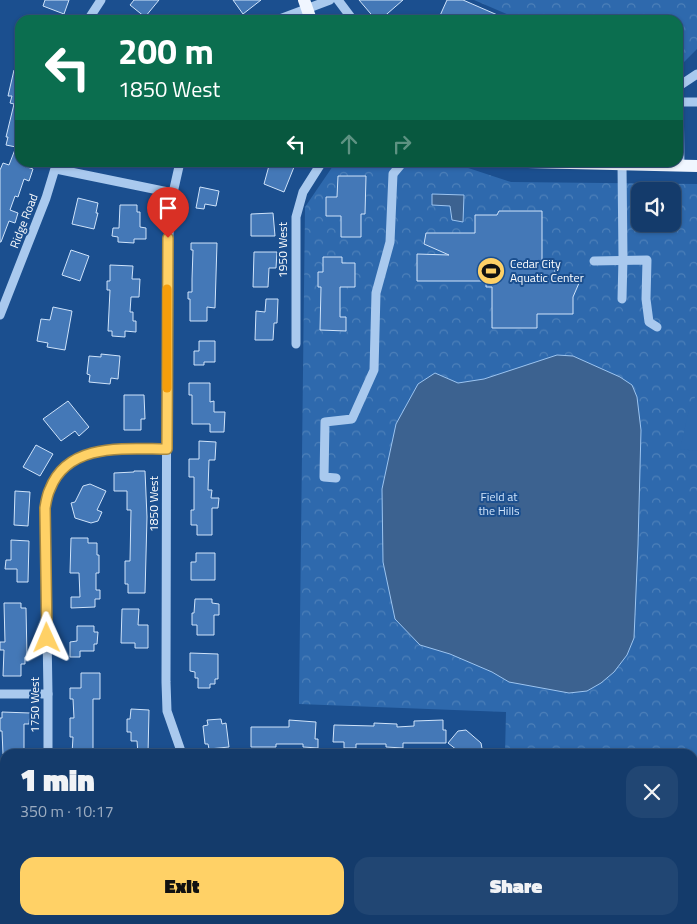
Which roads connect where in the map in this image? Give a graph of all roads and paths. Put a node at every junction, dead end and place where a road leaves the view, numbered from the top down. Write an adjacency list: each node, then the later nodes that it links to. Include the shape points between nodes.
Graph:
1 (101, 0): 5 (street)
2 (330, 0): 4 (street)
3 (338, 0): 7 (street)
4 (307, 9): 6 (street)
5 (91, 15)
6 (291, 15)
7 (349, 15)
8 (697, 74): 9 (street)
9 (683, 83)
10 (683, 102): 11 (street)
11 (697, 102)
12 (683, 166): 13 (main road)
13 (697, 166)
14 (56, 167): 24 (street, Ridge Road)
15 (60, 167): 20 (street)
16 (179, 167): 20 (street, 1850 West)
17 (319, 167): 26 (street, 1950 West, via 304,192 296,217)
18 (399, 167): 28 (street, via 393,174 390,242 376,293 374,370 352,419 325,422 324,477)
19 (622, 167): 21 (street)
20 (173, 193): 27 (street, 1850 West, via 167,254)
21 (623, 260): 22 (street); 23 (street); 25 (street, via 646,260 649,322)
22 (594, 261)
23 (622, 299)
24 (0, 315)
25 (657, 328)
26 (296, 344)
27 (167, 449): 30 (street, 1750 West, via 91,452 60,472 50,489 45,508); 32 (street, 1850 West, via 167,711)
28 (336, 478)
29 (0, 694): 30 (street)
30 (48, 694): 31 (street, 1750 West)
31 (48, 749)
32 (180, 749)

